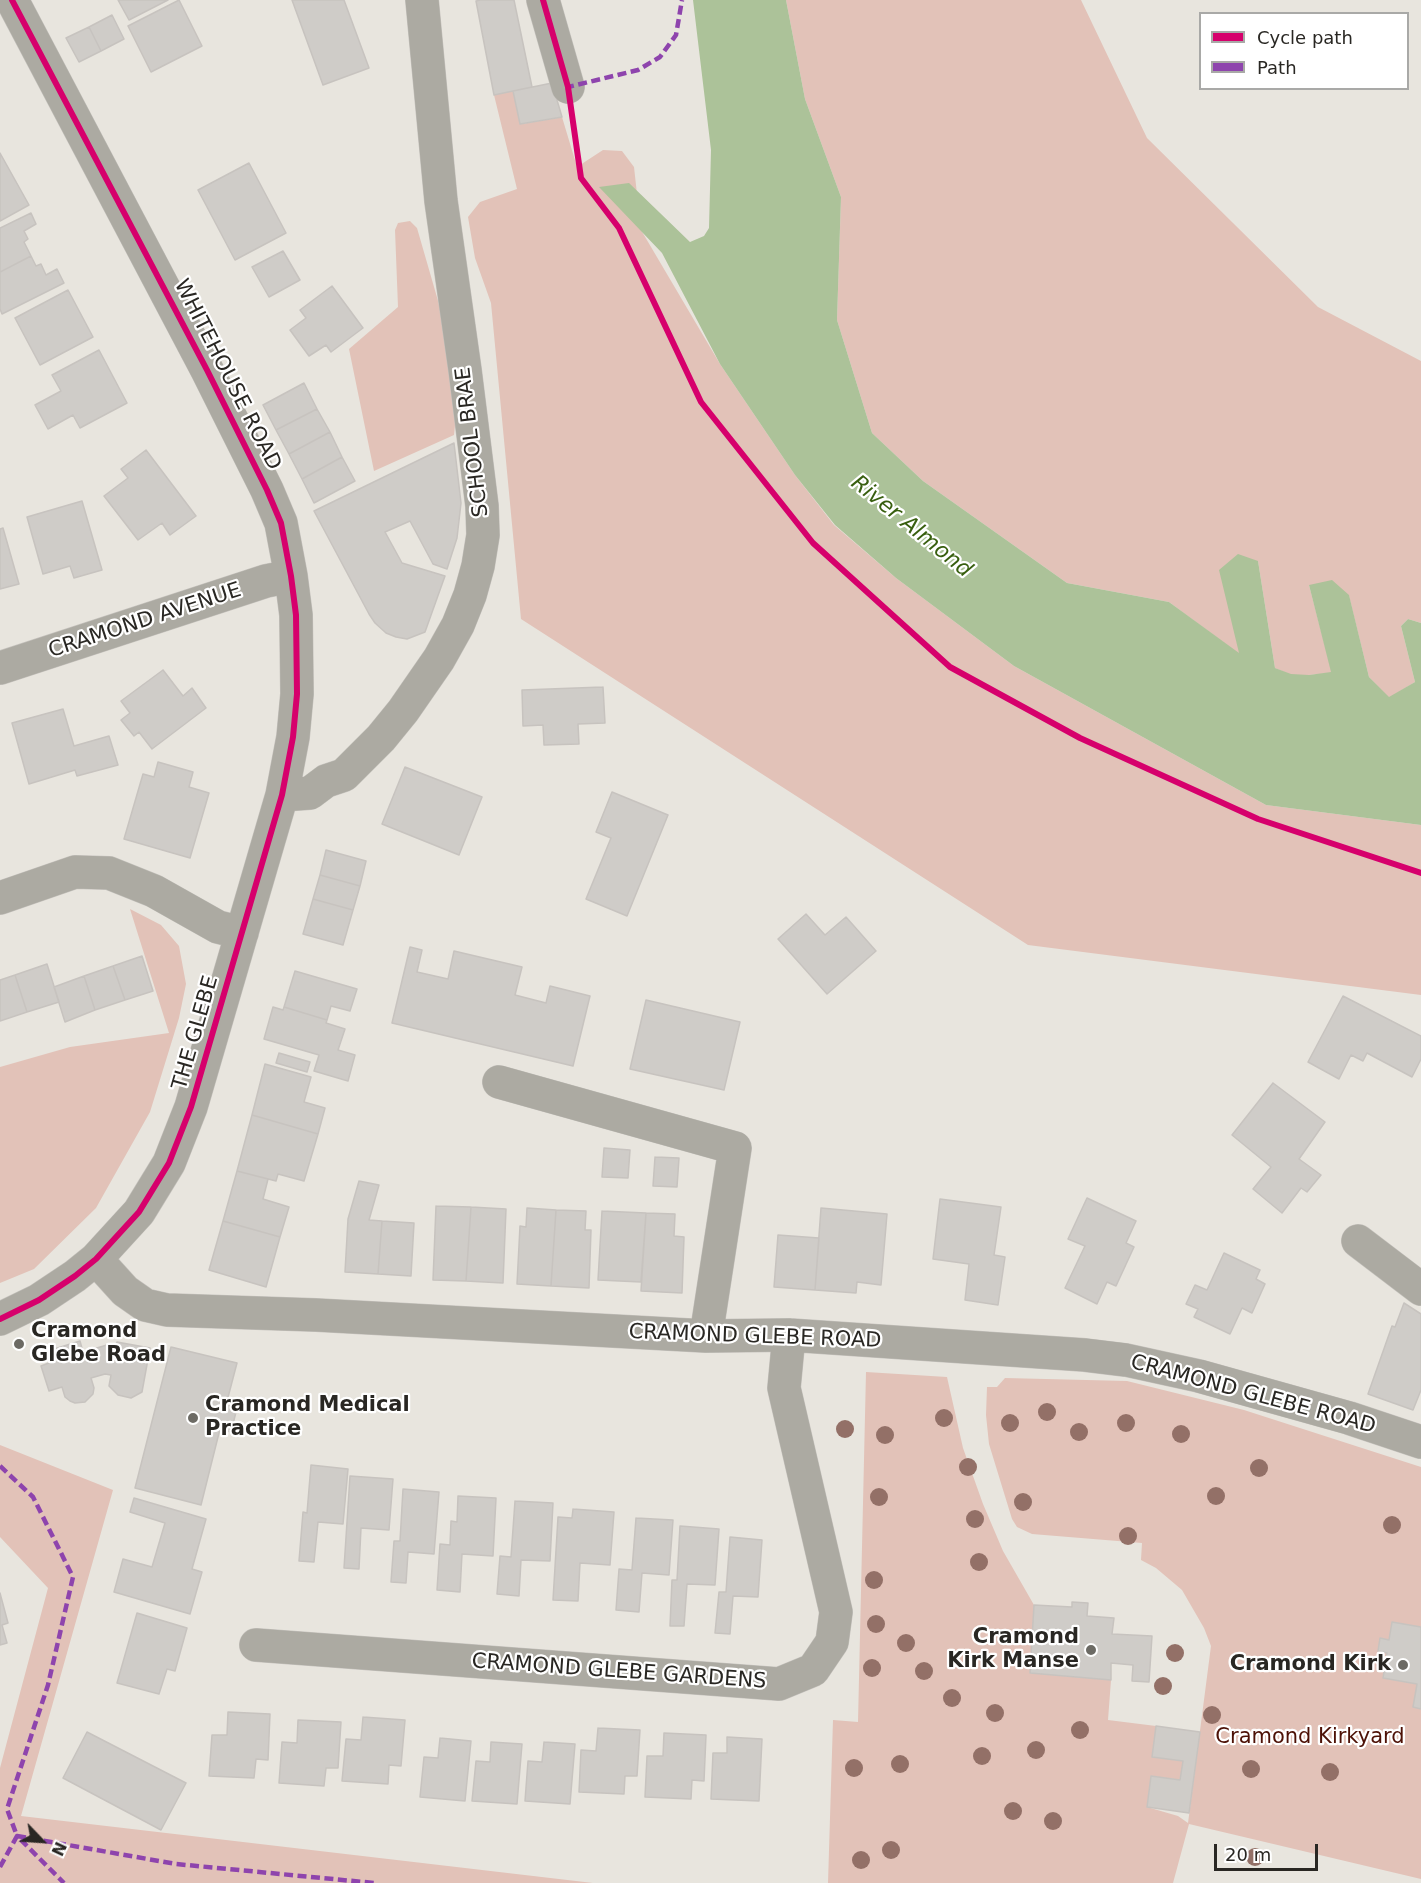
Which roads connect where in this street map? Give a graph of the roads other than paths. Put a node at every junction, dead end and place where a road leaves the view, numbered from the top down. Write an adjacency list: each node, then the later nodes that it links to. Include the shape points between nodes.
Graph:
1 (12, 0): 5 (street, WHITEHOUSE ROAD, via 267,490 281,523)
2 (422, 0): 7 (street, SCHOOL BRAE, via 441,201 483,506 478,566 458,625 439,659 381,738 344,775 326,781 309,794)
3 (543, 0): 4 (street)
4 (568, 87)
5 (291, 576): 6 (street, CRAMOND AVENUE); 7 (street, WHITEHOUSE ROAD, via 296,615 297,694)
6 (0, 668)
7 (282, 795): 9 (street, THE GLEBE)
8 (0, 898): 9 (street, via 75,872 109,873 154,891 218,927)
9 (242, 933): 12 (street, THE GLEBE, via 191,1107 169,1163 139,1212)
10 (499, 1082): 16 (street, via 735,1148)
11 (1358, 1241): 13 (street)
12 (96, 1258): 14 (street, THE GLEBE, via 39,1300); 16 (street, CRAMOND GLEBE ROAD, via 125,1291 145,1305 167,1310)
13 (1421, 1289)
14 (0, 1318)
15 (789, 1335): 16 (street, CRAMOND GLEBE ROAD); 17 (street, CRAMOND GLEBE ROAD, via 1126,1360 1199,1376); 18 (street, CRAMOND GLEBE GARDENS, via 784,1388 836,1612 832,1642 813,1670 779,1684)
16 (706, 1336)
17 (1421, 1442)
18 (256, 1645)

